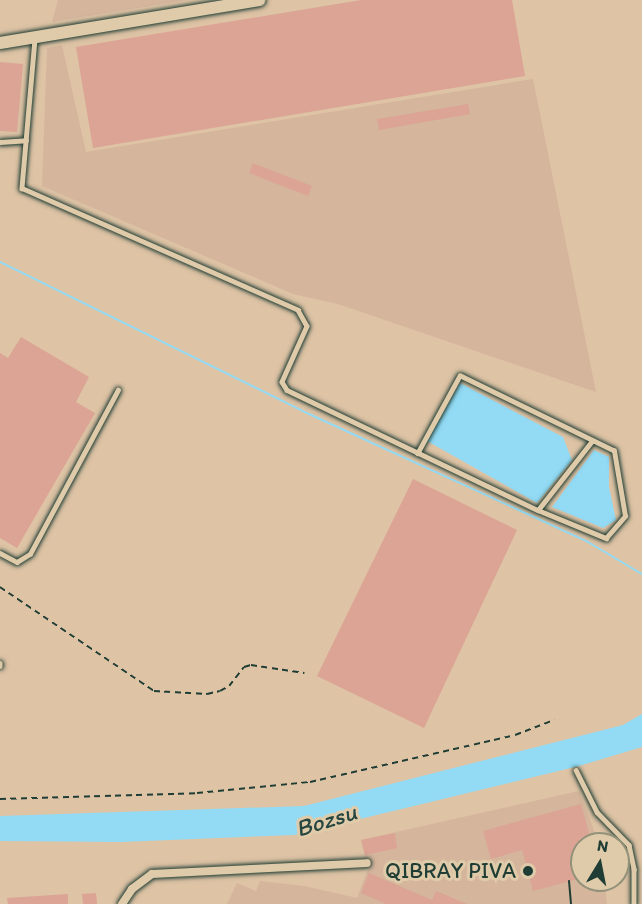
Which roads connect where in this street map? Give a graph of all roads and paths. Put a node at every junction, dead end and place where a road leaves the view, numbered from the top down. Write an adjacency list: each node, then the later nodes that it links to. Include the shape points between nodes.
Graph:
1 (252, 1): 2 (main road)
2 (35, 39): 3 (main road); 4 (lane)
3 (0, 43)
4 (27, 140): 5 (lane); 8 (lane, via 22,188 298,310 307,326 282,382 287,390)
5 (0, 142)
6 (118, 390): 10 (lane, via 30,554 17,562)
7 (592, 441): 8 (lane, via 460,376); 9 (lane); 9 (lane, via 614,452 625,516 606,538)
8 (418, 453): 9 (lane)
9 (538, 510)
10 (0, 553)
11 (0, 587): 12 (path, via 154,691 220,691 251,665)
12 (304, 673)
13 (554, 720): 15 (path, via 515,735 310,782 197,793)
14 (576, 770): 18 (lane, via 597,812 629,845)
15 (0, 799)
16 (367, 863): 17 (street, via 152,874 132,889)
17 (122, 904)
18 (634, 904)

